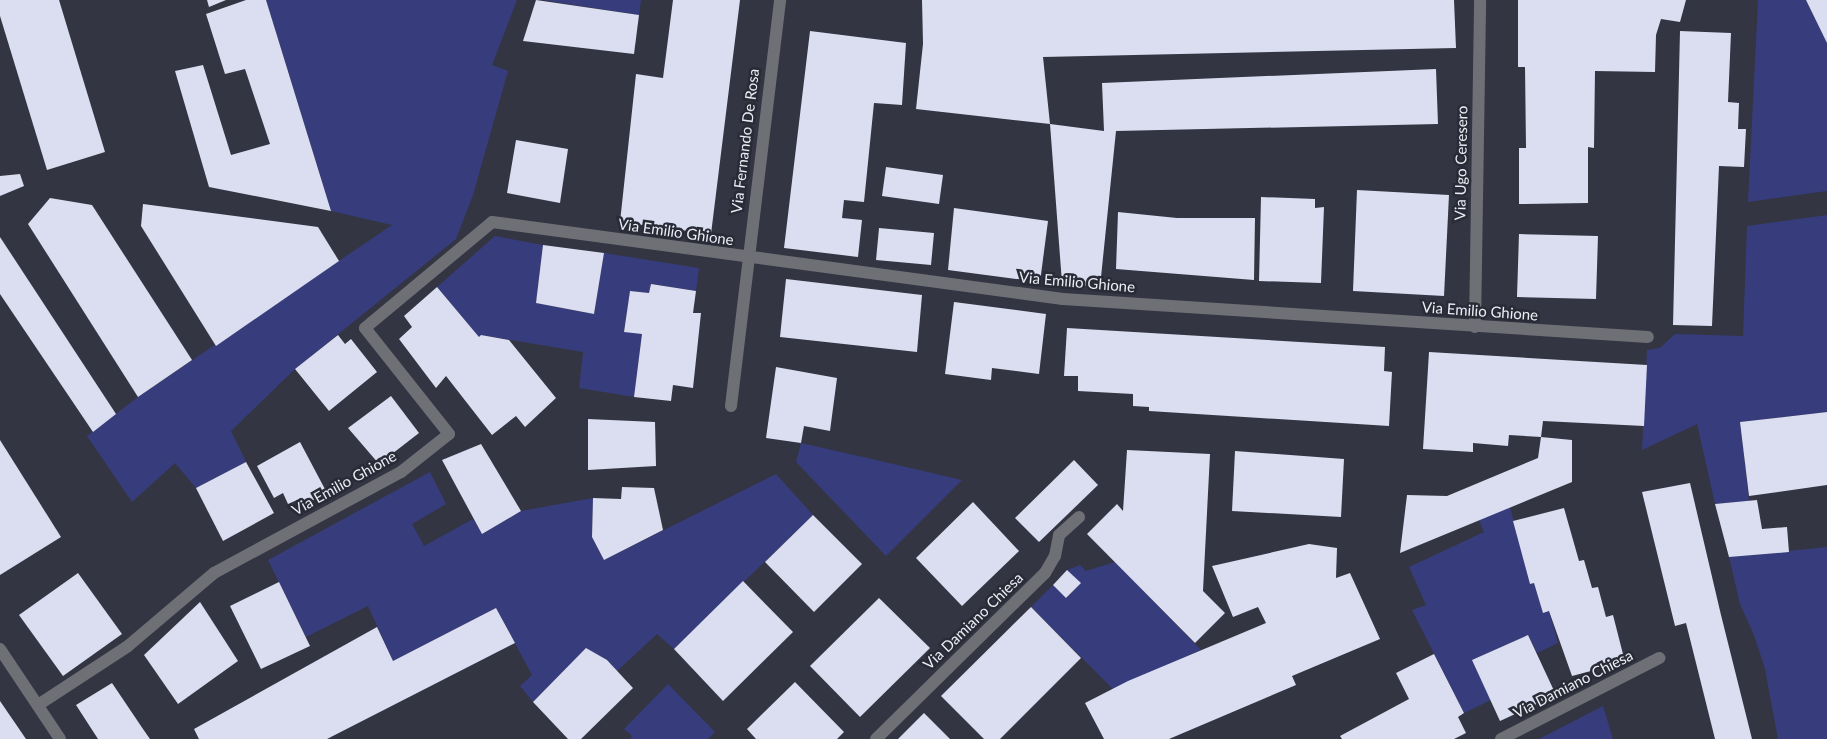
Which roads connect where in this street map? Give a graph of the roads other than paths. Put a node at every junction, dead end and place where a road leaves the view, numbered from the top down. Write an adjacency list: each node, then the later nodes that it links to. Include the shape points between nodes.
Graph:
1 (780, 0): 3 (street, Via Fernando De Rosa)
2 (1480, 0): 4 (street, Via Ugo Ceresero)
3 (746, 258): 4 (street, Via Emilio Ghione, via 1063,299); 6 (street, Via Fernando De Rosa); 10 (street, Via Emilio Ghione, via 492,222 365,328 449,434 401,472 214,573 128,646)
4 (1475, 327): 5 (street, Via Emilio Ghione)
5 (1648, 337)
6 (731, 406)
7 (1079, 517): 12 (street, Via Damiano Chiesa, via 1060,535 1055,556 1045,573)
8 (0, 649): 10 (street)
9 (1659, 658): 13 (street, Via Damiano Chiesa)
10 (38, 705): 11 (street)
11 (60, 739)
12 (876, 739)
13 (1501, 739)

